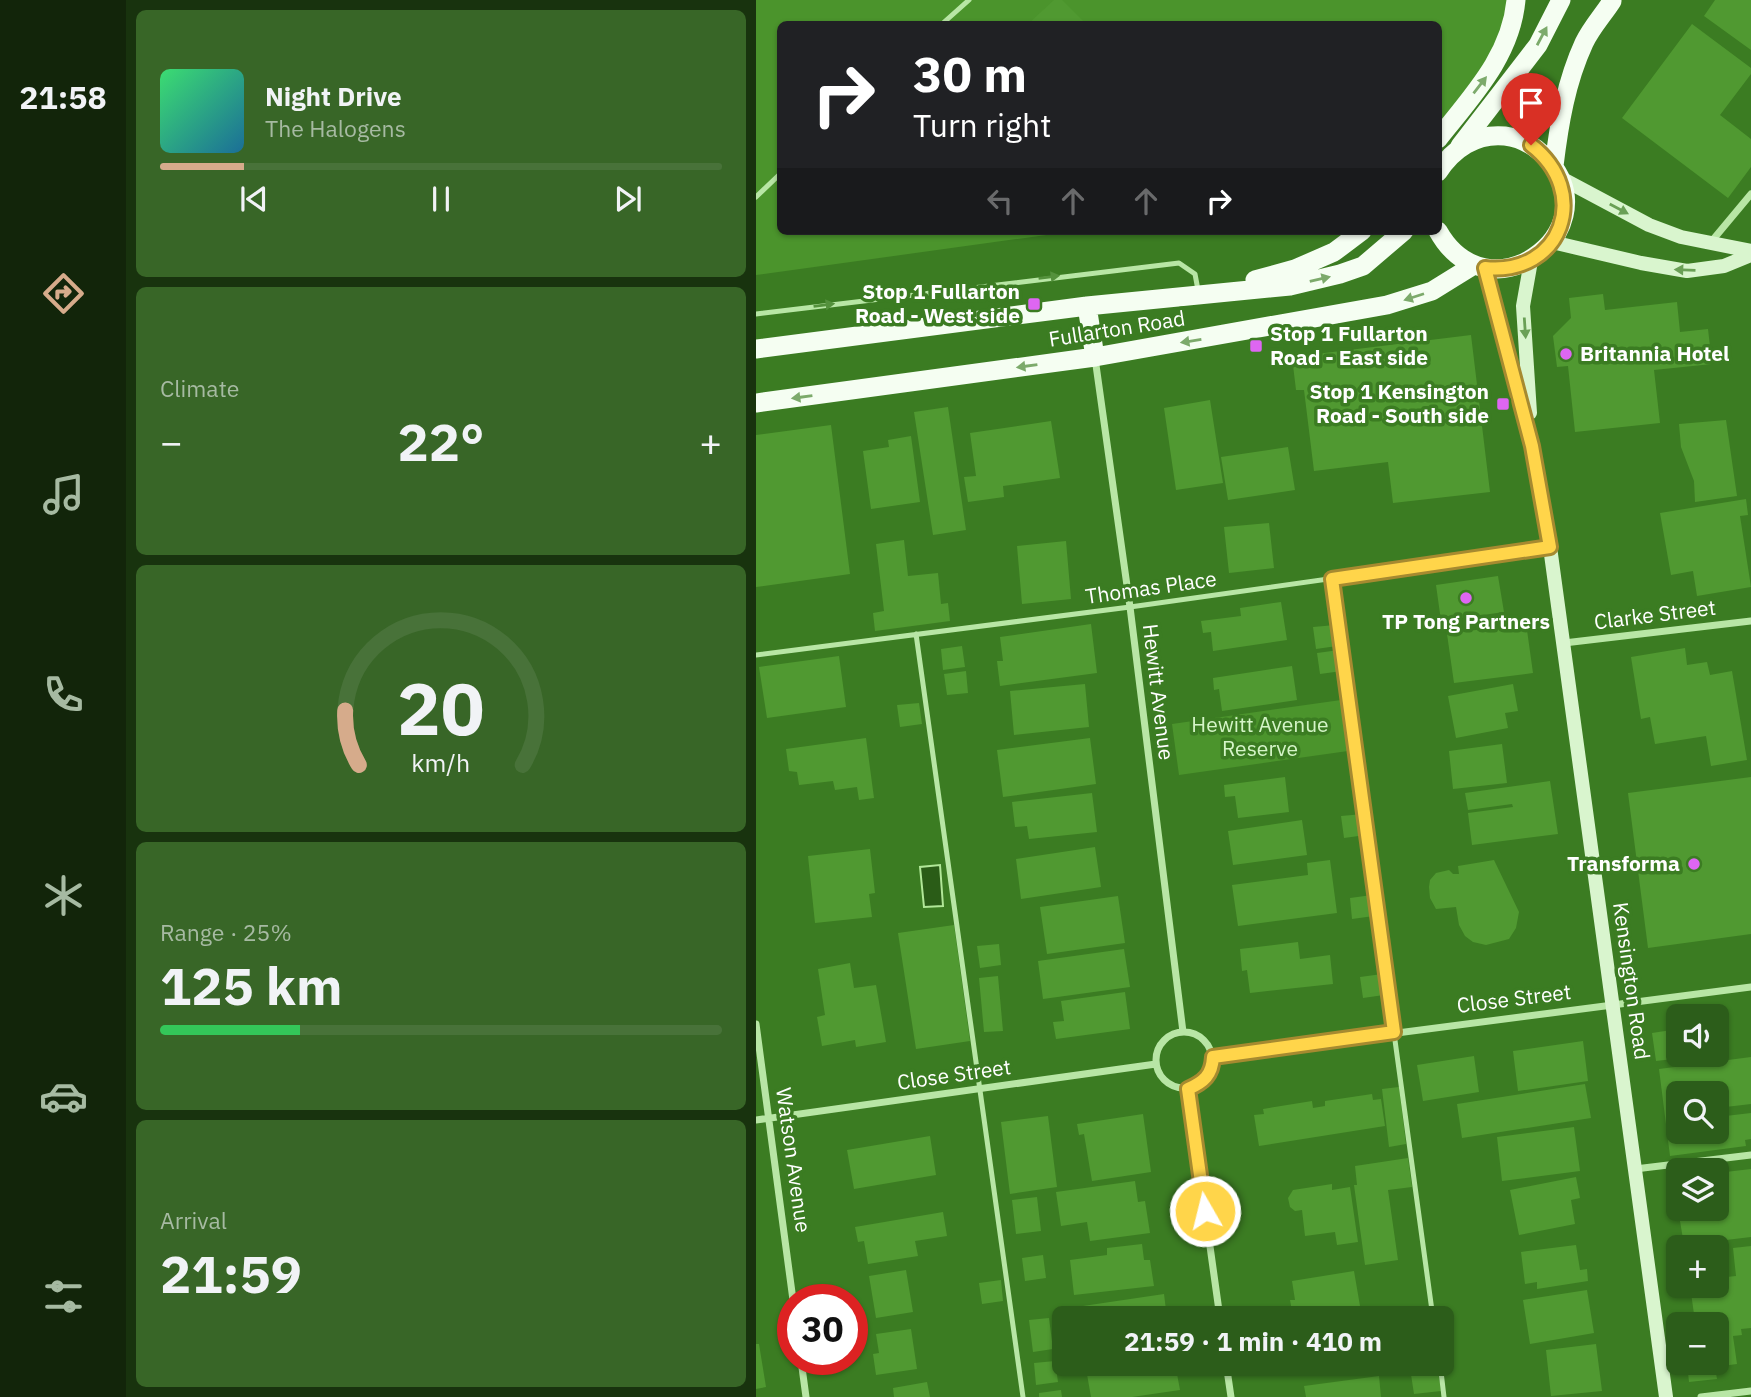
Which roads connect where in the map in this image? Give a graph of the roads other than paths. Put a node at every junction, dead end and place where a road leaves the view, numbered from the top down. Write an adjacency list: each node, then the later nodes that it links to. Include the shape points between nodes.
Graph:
1 (969, 0): 5 (lane)
2 (1516, 0): 6 (highway, one-way to 2, via 1494,67 1509,37)
3 (1561, 0): 7 (highway, one-way to 3, via 1538,45)
4 (1616, 0): 9 (highway, via 1585,41 1571,78 1559,123)
5 (945, 21)
6 (1442, 134)
7 (1457, 149): 8 (highway); 9 (highway, via 1486,137 1517,138 1531,145)
8 (1442, 166)
9 (1556, 172): 16 (highway, via 1563,190 1563,217); 17 (main road, one-way to 17, via 1649,225)
10 (777, 177): 12 (lane)
11 (1751, 194): 17 (street)
12 (756, 197)
13 (1357, 235): 21 (highway, via 1334,252 1295,269)
14 (1399, 235): 21 (highway, Fullarton Road, one-way to 14, via 1290,286 1340,274 1363,266)
15 (1441, 235): 20 (highway, via 1452,251)
16 (1552, 242): 18 (main road, one-way to 16, via 1724,266 1687,271); 19 (highway)
17 (1710, 244): 18 (main road)
18 (1751, 253)
19 (1531, 261): 20 (highway, via 1508,268); 27 (main road, Kensington Road, one-way to 27, via 1523,306)
20 (1480, 267): 25 (highway, Fullarton Road, one-way to 25, via 1407,300); 27 (main road, Kensington Road)
21 (1201, 295): 22 (highway, Fullarton Road); 23 (lane, one-way to 21, via 1179,263 1195,274)
22 (1087, 306): 24 (highway, Fullarton Road); 25 (highway)
23 (756, 314)
24 (756, 349)
25 (1095, 357): 26 (highway, Fullarton Road, one-way to 26); 30 (street, Hewitt Avenue)
26 (756, 403)
27 (1532, 446): 28 (main road, Kensington Road)
28 (1550, 547): 29 (lane, Thomas Place); 33 (main road, Kensington Road)
29 (1332, 579): 30 (lane, Thomas Place); 39 (lane)
30 (1130, 607): 32 (lane, Thomas Place); 38 (street, Hewitt Avenue)
31 (1751, 621): 33 (street, Clarke Street)
32 (916, 634): 34 (lane, Thomas Place); 43 (lane)
33 (1563, 643): 36 (main road, Kensington Road)
34 (756, 655)
35 (1751, 987): 36 (street, Close Street)
36 (1613, 1005): 39 (street, Close Street); 47 (main road, Kensington Road)
37 (756, 1024): 44 (street, Watson Avenue)
38 (1183, 1032): 40 (street, via 1202,1037); 41 (street, via 1161,1045)
39 (1394, 1032): 40 (street, Close Street); 50 (lane)
40 (1213, 1057): 42 (street, via 1208,1076)
41 (1156, 1064): 42 (street, via 1169,1084); 43 (street, Close Street)
42 (1188, 1089): 49 (street)
43 (981, 1090): 44 (street, Close Street); 56 (lane)
44 (770, 1119): 45 (street, Close Street); 48 (street, Watson Avenue)
45 (756, 1120)
46 (1751, 1155): 47 (street)
47 (1635, 1169): 59 (main road, Kensington Road)
48 (791, 1284)
49 (1218, 1306)
50 (1431, 1306)
51 (803, 1375): 55 (street)
52 (1228, 1376): 57 (street)
53 (1442, 1376): 58 (lane)
54 (1751, 1391): 60 (street)
55 (806, 1397)
56 (1023, 1397)
57 (1231, 1397)
58 (1444, 1397)
59 (1667, 1397)
60 (1701, 1397)

